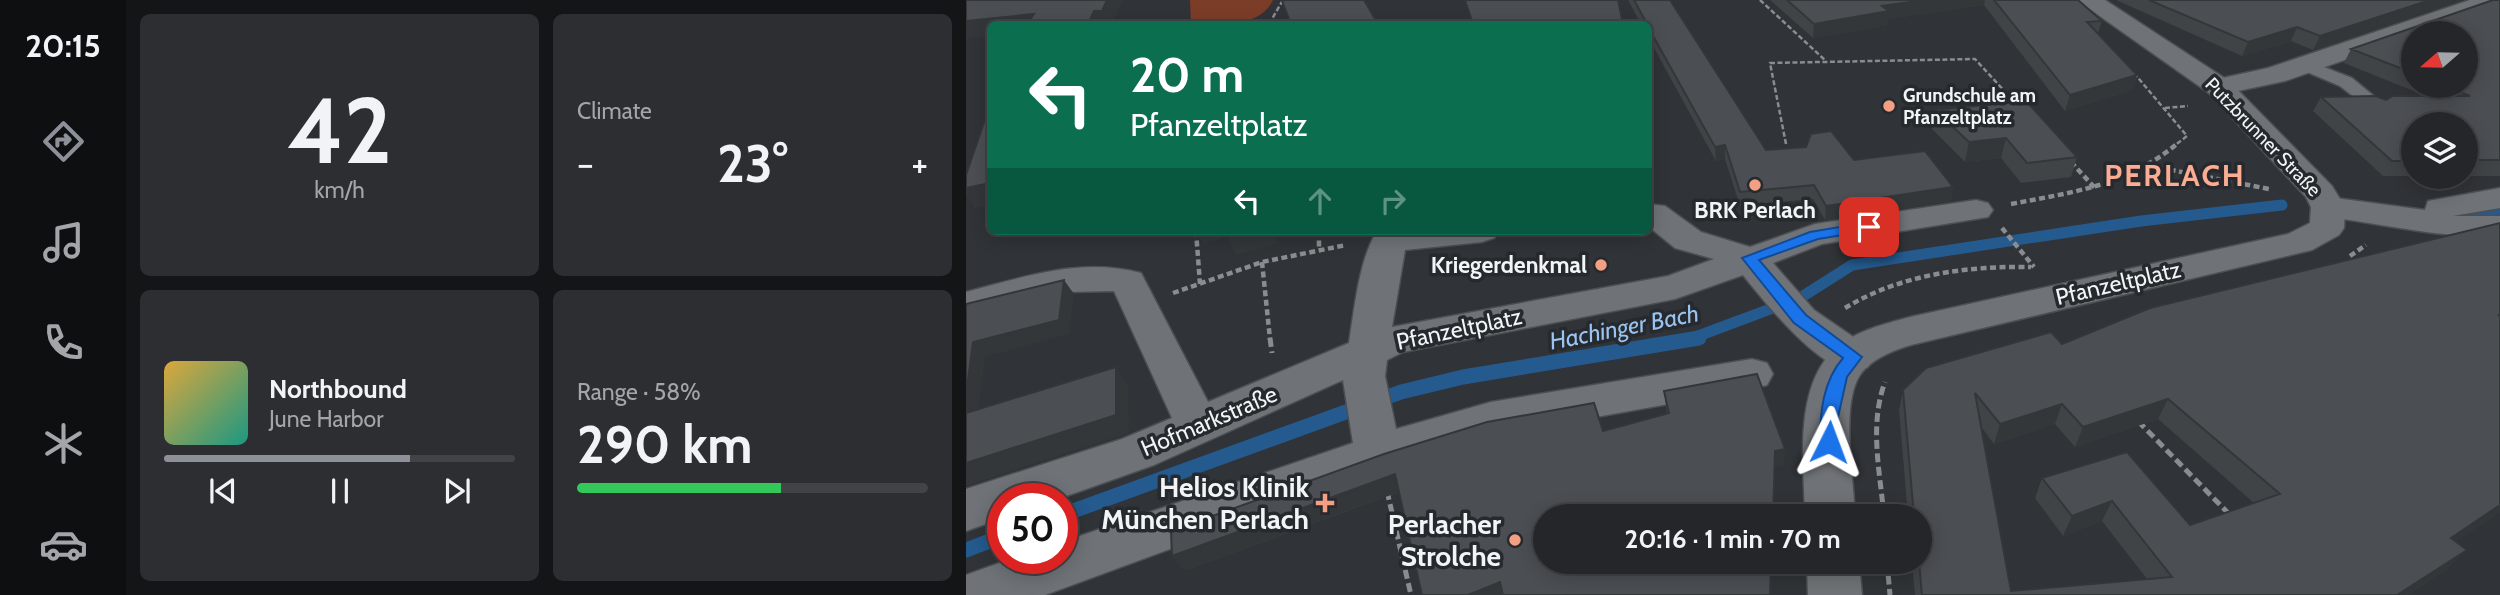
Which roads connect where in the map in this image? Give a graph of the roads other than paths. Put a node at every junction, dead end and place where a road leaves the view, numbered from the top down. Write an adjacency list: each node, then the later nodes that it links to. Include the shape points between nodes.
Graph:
1 (2089, 0): 4 (street, Putzbrunner Straße)
2 (2493, 0): 3 (street)
3 (2306, 65): 4 (street, via 2250,83); 5 (lane, via 2346,82)
4 (2219, 87): 7 (street, Putzbrunner Straße, via 2304,174)
5 (2378, 107)
6 (2500, 198): 9 (street)
7 (2328, 207): 9 (street); 15 (street, Pfanzeltplatz, via 2327,228 2299,242 1910,331 1876,342)
8 (1652, 213): 13 (street, via 1688,240)
9 (2408, 217): 11 (street, via 2461,228)
10 (1989, 219): 13 (street, Pfanzeltplatz, via 1815,235)
11 (2500, 226)
12 (1445, 235): 16 (street, Pfanzeltplatz, via 1389,241)
13 (1758, 271): 15 (street, via 1800,319); 16 (street, Pfanzeltplatz, via 1394,340)
14 (966, 305): 18 (street, via 1095,276 1128,282)
15 (1853, 357): 20 (street, via 1838,375 1829,417)
16 (1367, 364): 18 (street, Hofmarkstraße, via 1276,392); 19 (street)
17 (1752, 374): 19 (street)
18 (1198, 426): 21 (street, Hofmarkstraße, via 1138,453)
19 (1375, 438): 23 (street)
20 (1830, 504)
21 (966, 510)
22 (1834, 574): 24 (street)
23 (978, 595)
24 (1835, 595)

